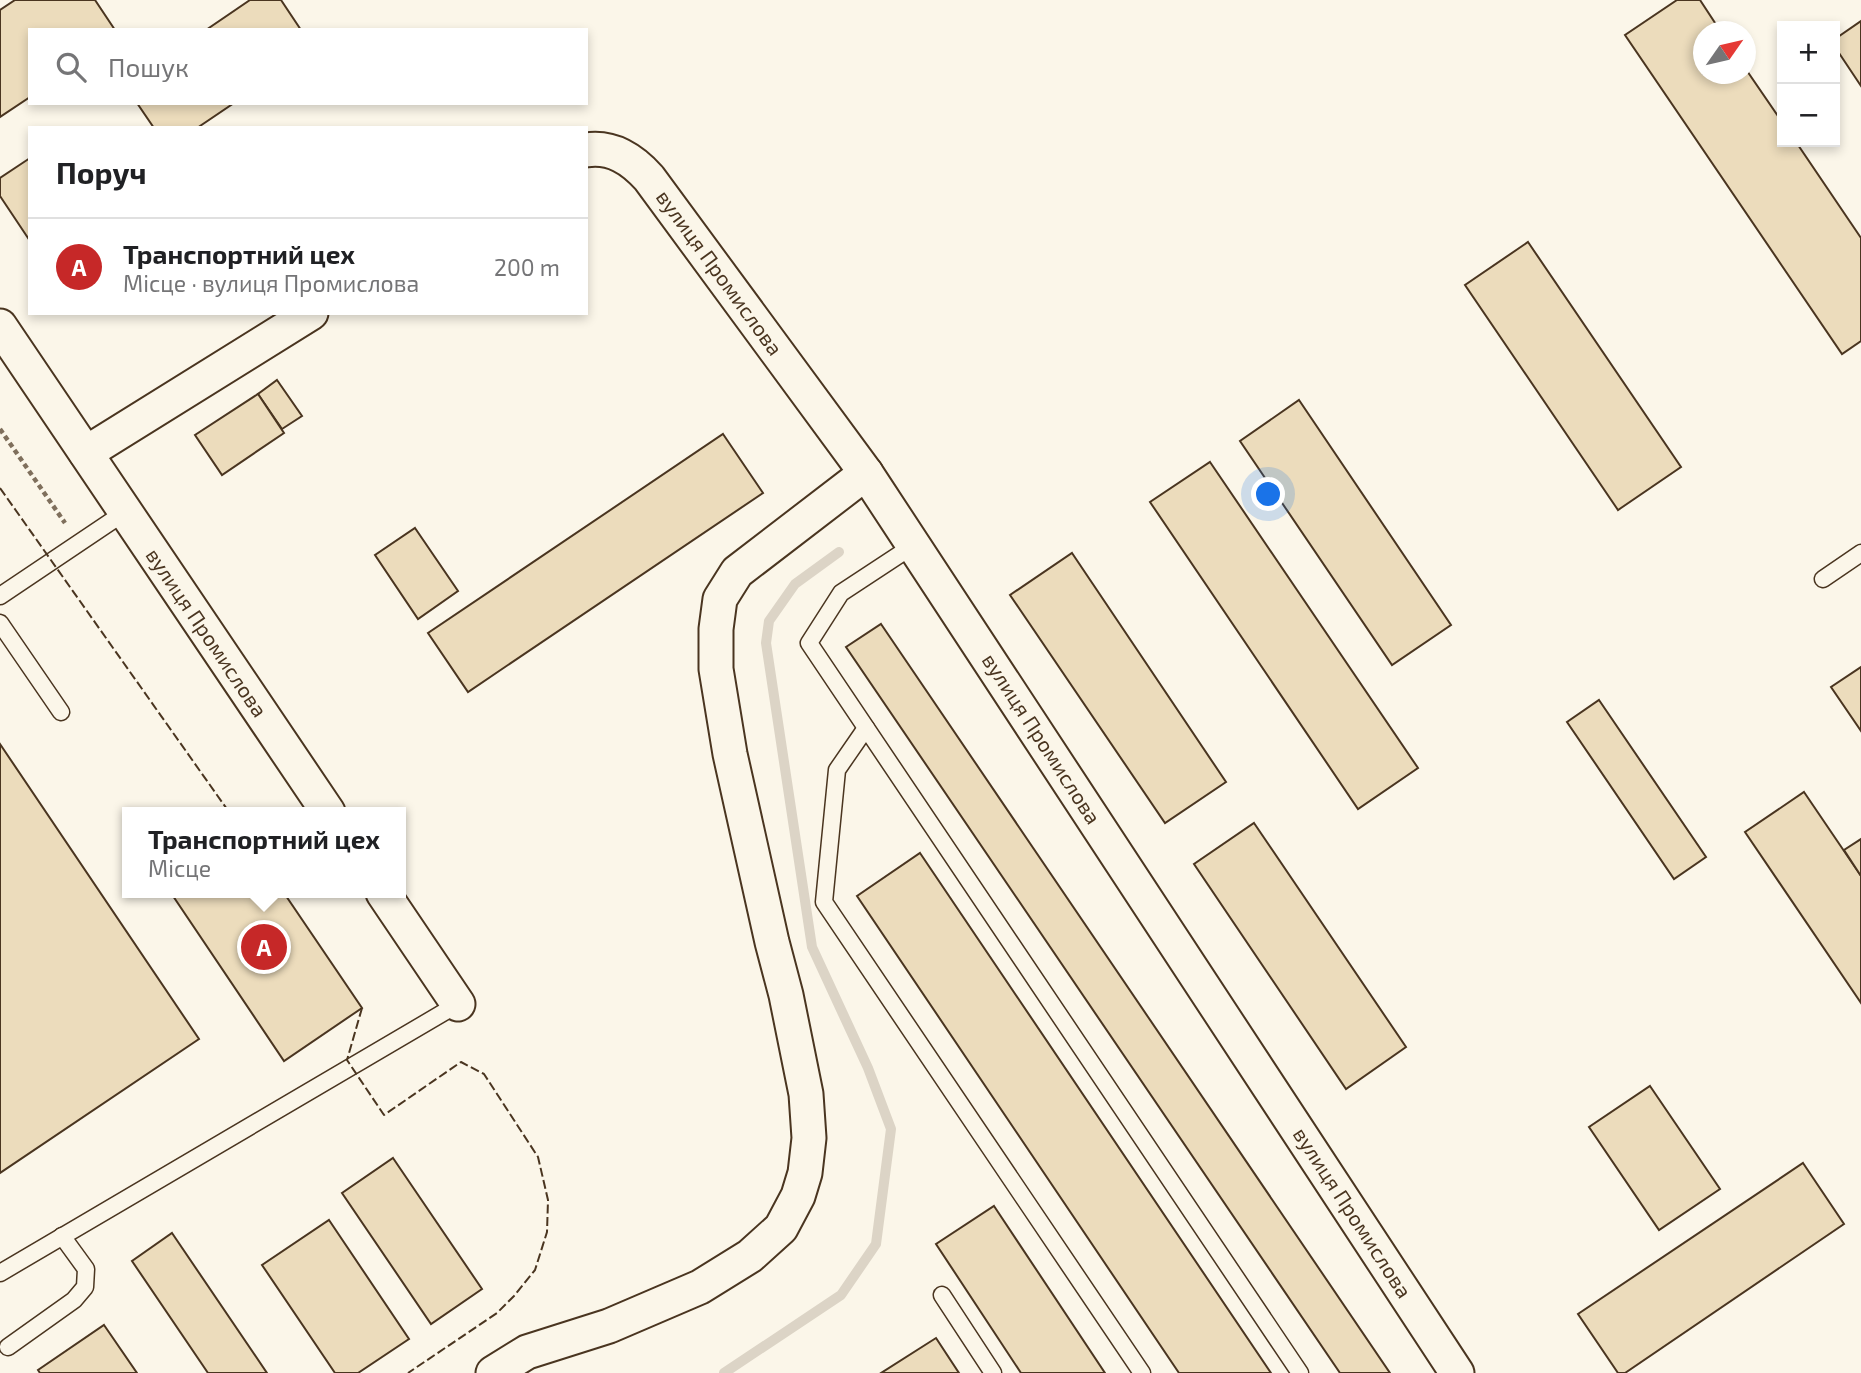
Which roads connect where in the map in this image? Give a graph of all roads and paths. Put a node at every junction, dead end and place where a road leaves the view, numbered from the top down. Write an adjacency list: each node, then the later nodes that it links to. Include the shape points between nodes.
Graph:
1 (588, 150): 6 (street, вулиця Промислова, via 608,150 638,165)
2 (308, 315): 5 (street)
3 (0, 326): 5 (street, вулиця Промислова)
4 (0, 429): 8 (path)
5 (86, 453): 7 (street, вулиця Промислова)
6 (866, 473): 9 (street, вулиця Промислова); 23 (street, via 737,572 720,599 716,629 716,670 730,754 806,1094 809,1138 798,1196 781,1228 750,1256 700,1287 609,1326 527,1352)
7 (125, 512): 8 (lane); 16 (street, вулиця Промислова)
8 (79, 543): 12 (lane)
9 (914, 545): 15 (lane, via 841,593 808,643); 27 (street, вулиця Промислова)
10 (1861, 553): 11 (lane)
11 (1823, 579)
12 (0, 596)
13 (0, 623): 14 (lane)
14 (61, 712)
15 (866, 728): 25 (lane, via 837,770 824,902); 26 (lane)
16 (325, 807)
17 (386, 898): 18 (street)
18 (458, 1004): 19 (lane)
19 (62, 1236): 20 (lane); 22 (lane, via 86,1269 85,1287)
20 (0, 1273)
21 (942, 1295): 24 (lane)
22 (8, 1347)
23 (493, 1373)
24 (993, 1373)
25 (1142, 1373)
26 (1300, 1373)
27 (1457, 1373)

